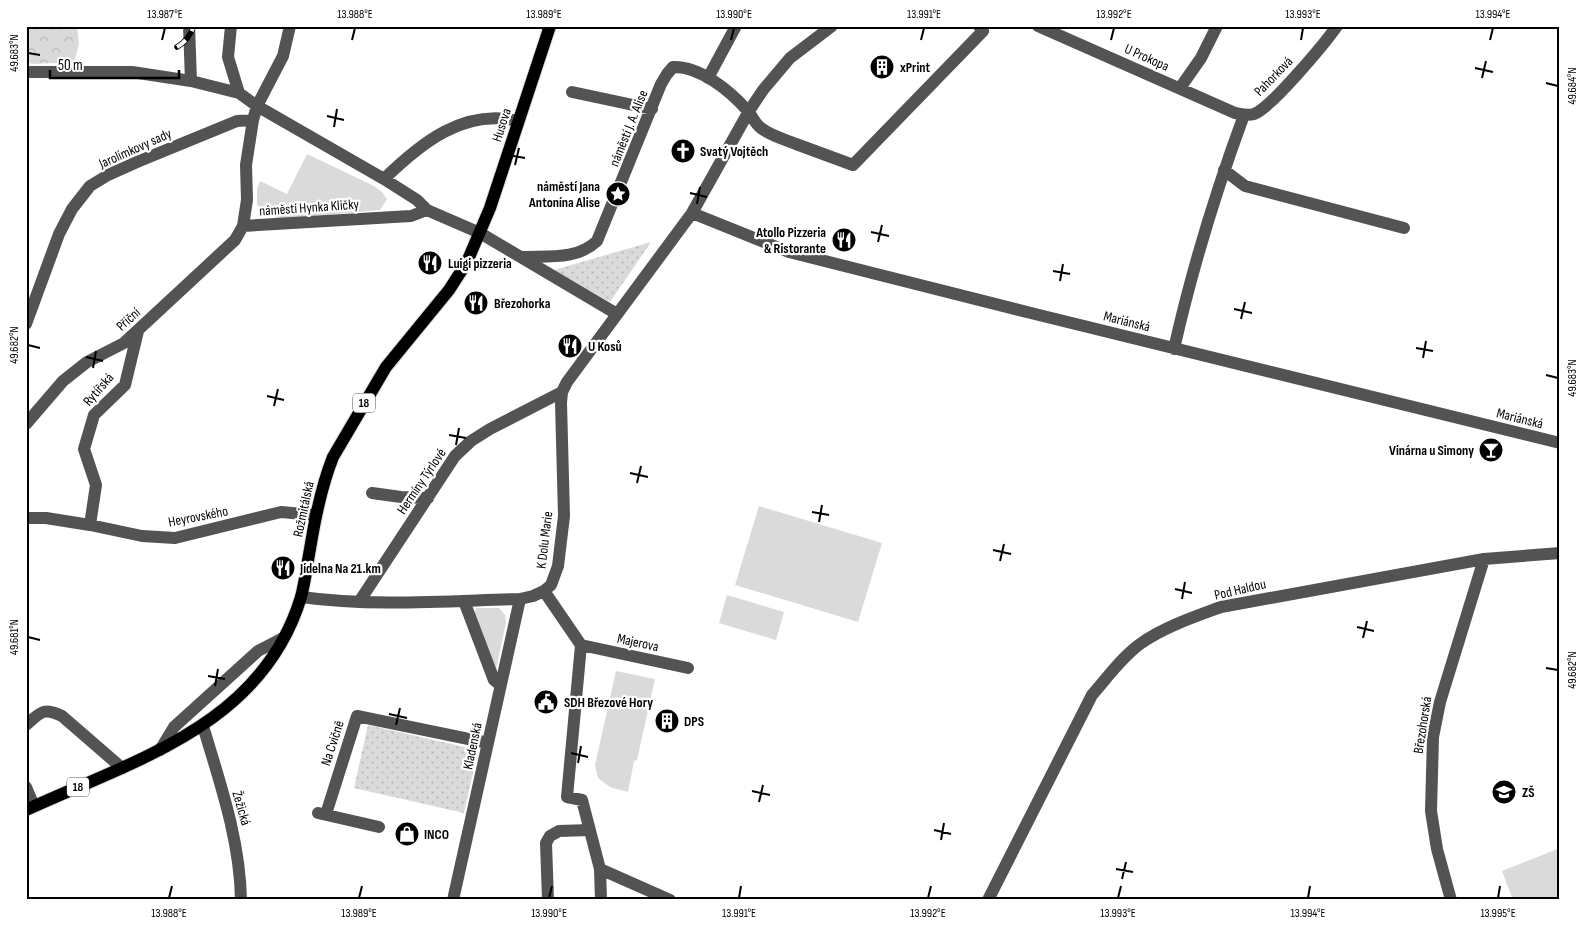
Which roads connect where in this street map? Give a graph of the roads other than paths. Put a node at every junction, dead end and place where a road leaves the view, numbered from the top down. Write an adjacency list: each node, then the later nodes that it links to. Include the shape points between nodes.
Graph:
1 (189, 26): 13 (street)
2 (231, 26): 16 (street, via 228,57)
3 (290, 26): 17 (street, náměstí Hynka Kličky, via 283,56)
4 (550, 26): 22 (main road, Husova / 18)
5 (736, 26): 12 (street)
6 (832, 26): 19 (street, via 790,58)
7 (979, 26): 19 (street, náměstí J. A. Alise, via 983,30 853,165 776,136 760,127)
8 (1038, 26): 14 (street, U Prokopa)
9 (1217, 26): 14 (street, via 1201,58)
10 (1337, 26): 20 (street, Pahorková, via 1266,106 1254,114)
11 (26, 72): 13 (street, via 132,72)
12 (708, 78): 18 (street, náměstí J. A. Alise, via 690,69 673,67); 19 (street, náměstí J. A. Alise)
13 (191, 81): 16 (street)
14 (1180, 88): 20 (street, U Prokopa)
15 (572, 92): 18 (street)
16 (239, 93): 17 (street)
17 (257, 106): 21 (street, náměstí Hynka Kličky); 24 (street)
18 (652, 109): 30 (street, náměstí J. A. Alise, via 597,241 578,254)
19 (749, 111): 26 (street)
20 (1244, 115): 23 (street)
21 (253, 120): 27 (street, náměstí Hynka Kličky, via 246,165 247,200); 32 (street, Jarolímkovy sady, via 237,121 137,162 90,186 72,209 59,234)
22 (518, 121): 24 (street, via 486,117 461,124 408,155); 29 (main road, Husova / 18)
23 (1224, 170): 28 (street, via 1245,186); 34 (street, via 1187,291)
24 (384, 179): 25 (street)
25 (427, 210): 27 (street, náměstí Hynka Kličky, via 411,216); 29 (street)
26 (692, 213): 31 (street); 34 (street, Mariánská, via 789,252)
27 (243, 226): 33 (street, Příční, via 235,240)
28 (1404, 228)
29 (480, 233): 30 (street); 40 (main road, Rožmitálská / 18, via 460,276 386,366 362,406 326,473)
30 (522, 257): 31 (street)
31 (617, 314): 35 (street)
32 (26, 324)
33 (138, 331): 36 (street, Příční, via 63,381); 42 (street, Rytířská, via 125,385 94,415 84,449 96,485)
34 (1174, 349): 37 (street, Mariánská)
35 (562, 392): 39 (street, Hermíny Týrlové, via 471,441 455,456); 45 (street, K Dolu Marie, via 564,516 555,576)
36 (26, 424)
37 (1560, 443)
38 (372, 493): 39 (street)
39 (428, 498): 49 (street, Hermíny Týrlové)
40 (315, 515): 42 (street, Heyrovského, via 281,512 175,538 142,536); 46 (main road, Rožmitálská / 18)
41 (26, 518): 42 (street, Heyrovského)
42 (90, 525)
43 (1560, 554): 44 (street, Pod Haldou)
44 (1484, 559): 70 (street, Pod Haldou, via 1222,607 1180,622 1140,644 1092,696); 71 (street, Březohorská, via 1440,702 1433,738 1431,810 1437,849)
45 (544, 591): 47 (street); 51 (street)
46 (301, 597): 49 (street); 50 (main road, Rožmitálská / 18)
47 (520, 599): 48 (street); 53 (street, Kladenská)
48 (464, 601): 49 (street); 53 (street, via 494,680)
49 (359, 602)
50 (283, 638): 55 (main road, Rožmitálská / 18, via 236,701); 57 (street, via 258,651 174,727)
51 (581, 645): 52 (street, Majerova); 62 (street, via 567,797 582,800)
52 (688, 668)
53 (500, 685): 56 (street, Kladenská)
54 (26, 725): 58 (street, via 40,713 50,710 62,716)
55 (203, 726): 57 (main road, Rožmitálská / 18); 65 (street, Žežická, via 236,840)
56 (488, 743): 61 (street, Na Cvičně, via 357,716 322,813); 66 (street, Kladenská)
57 (160, 750): 58 (main road, Rožmitálská / 18)
58 (122, 768): 60 (main road, Rožmitálská / 18)
59 (26, 787): 60 (street)
60 (30, 808)
61 (379, 827)
62 (590, 830): 63 (street); 67 (street, via 559,831 550,836 546,843)
63 (600, 869): 64 (street); 68 (street)
64 (651, 896): 69 (street)
65 (241, 900)
66 (453, 900)
67 (548, 900)
68 (601, 900)
69 (670, 900)
70 (988, 900)
71 (1451, 900)

